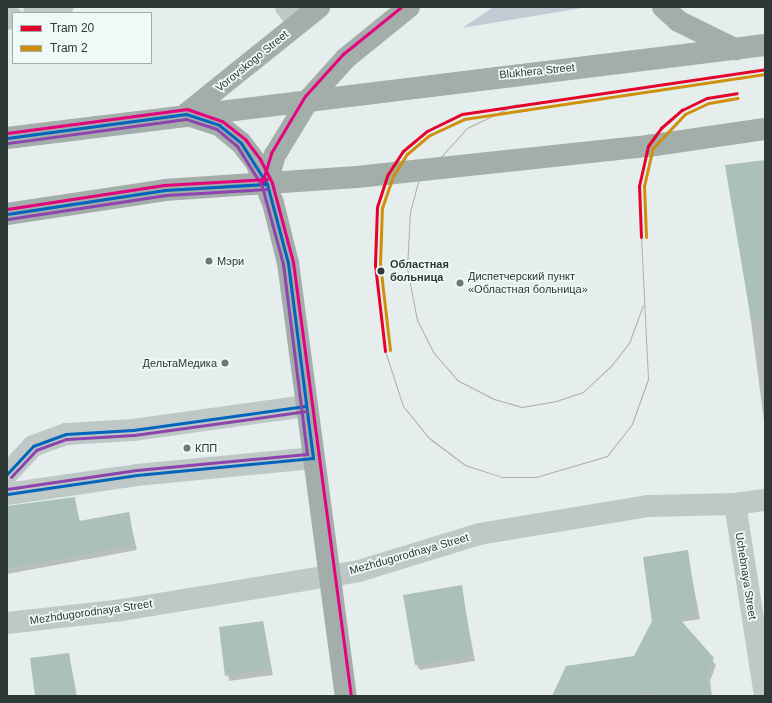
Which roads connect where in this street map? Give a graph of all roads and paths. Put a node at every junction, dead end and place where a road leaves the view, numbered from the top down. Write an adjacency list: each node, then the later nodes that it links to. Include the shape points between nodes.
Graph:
1 (62, 7): 5 (street)
2 (318, 7): 6 (main road, Vorovskogo Street)
3 (409, 7): 9 (main road, via 346,58)
4 (663, 7): 8 (main road, via 678,21)
5 (39, 12)
6 (292, 15): 10 (main road, Vorovskogo Street)
7 (765, 45): 8 (main road, Blukhera Street)
8 (735, 49): 9 (main road, Blukhera Street)
9 (309, 99): 10 (main road, Blukhera Street); 13 (main road, via 275,155)
10 (186, 114): 12 (main road, Blukhera Street); 13 (main road, via 219,126 241,143)
11 (765, 129): 13 (main road, via 648,146)
12 (7, 138)
13 (267, 184): 14 (main road, via 165,190); 15 (main road, via 288,263)
14 (7, 214)
15 (305, 406): 16 (main road); 17 (street, via 133,430 66,434 33,446)
16 (313, 458): 18 (street, via 137,475); 21 (main road)
17 (7, 474)
18 (7, 494)
19 (765, 500): 20 (street, Mezhdugorodnaya Street)
20 (735, 504): 21 (street, Mezhdugorodnaya Street, via 649,506 479,534 358,571); 23 (street, Uchebnaya Street)
21 (327, 575): 22 (street, Mezhdugorodnaya Street, via 122,610); 24 (main road)
22 (7, 623)
23 (765, 695)
24 (346, 696)

